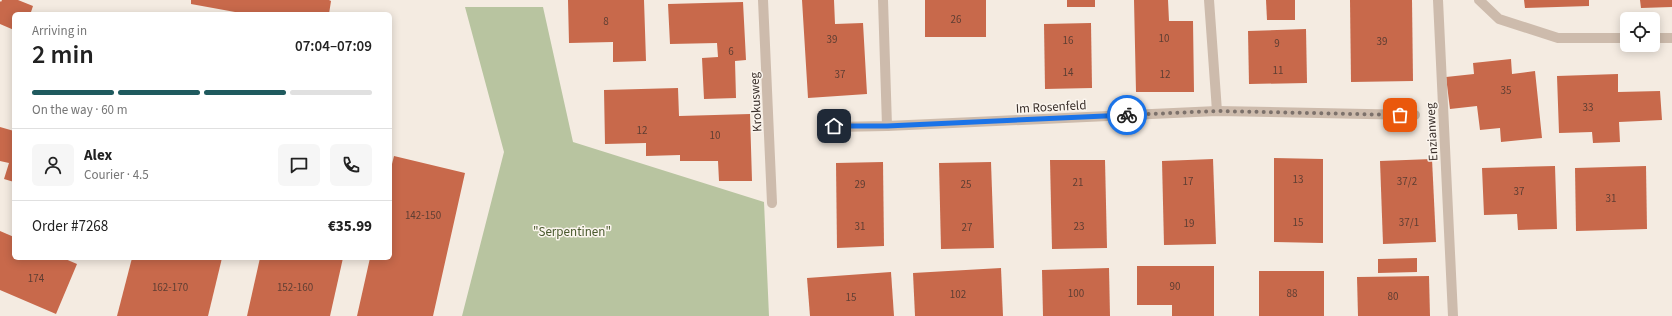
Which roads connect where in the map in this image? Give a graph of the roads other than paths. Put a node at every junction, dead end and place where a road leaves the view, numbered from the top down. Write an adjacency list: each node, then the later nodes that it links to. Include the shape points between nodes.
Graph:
1 (763, 0): 13 (street, Krokusweg)
2 (883, 0): 12 (street)
3 (1209, 0): 9 (street)
4 (1438, 0): 14 (street, Enzianweg)
5 (1479, 0): 6 (street, via 1499,20 1558,38)
6 (1620, 38)
7 (1660, 38): 8 (street)
8 (1672, 38)
9 (1217, 111): 10 (street, Im Rosenfeld); 12 (street, Im Rosenfeld)
10 (1415, 115)
11 (834, 126): 12 (street, Im Rosenfeld)
12 (887, 126)
13 (772, 203)
14 (1453, 316)

